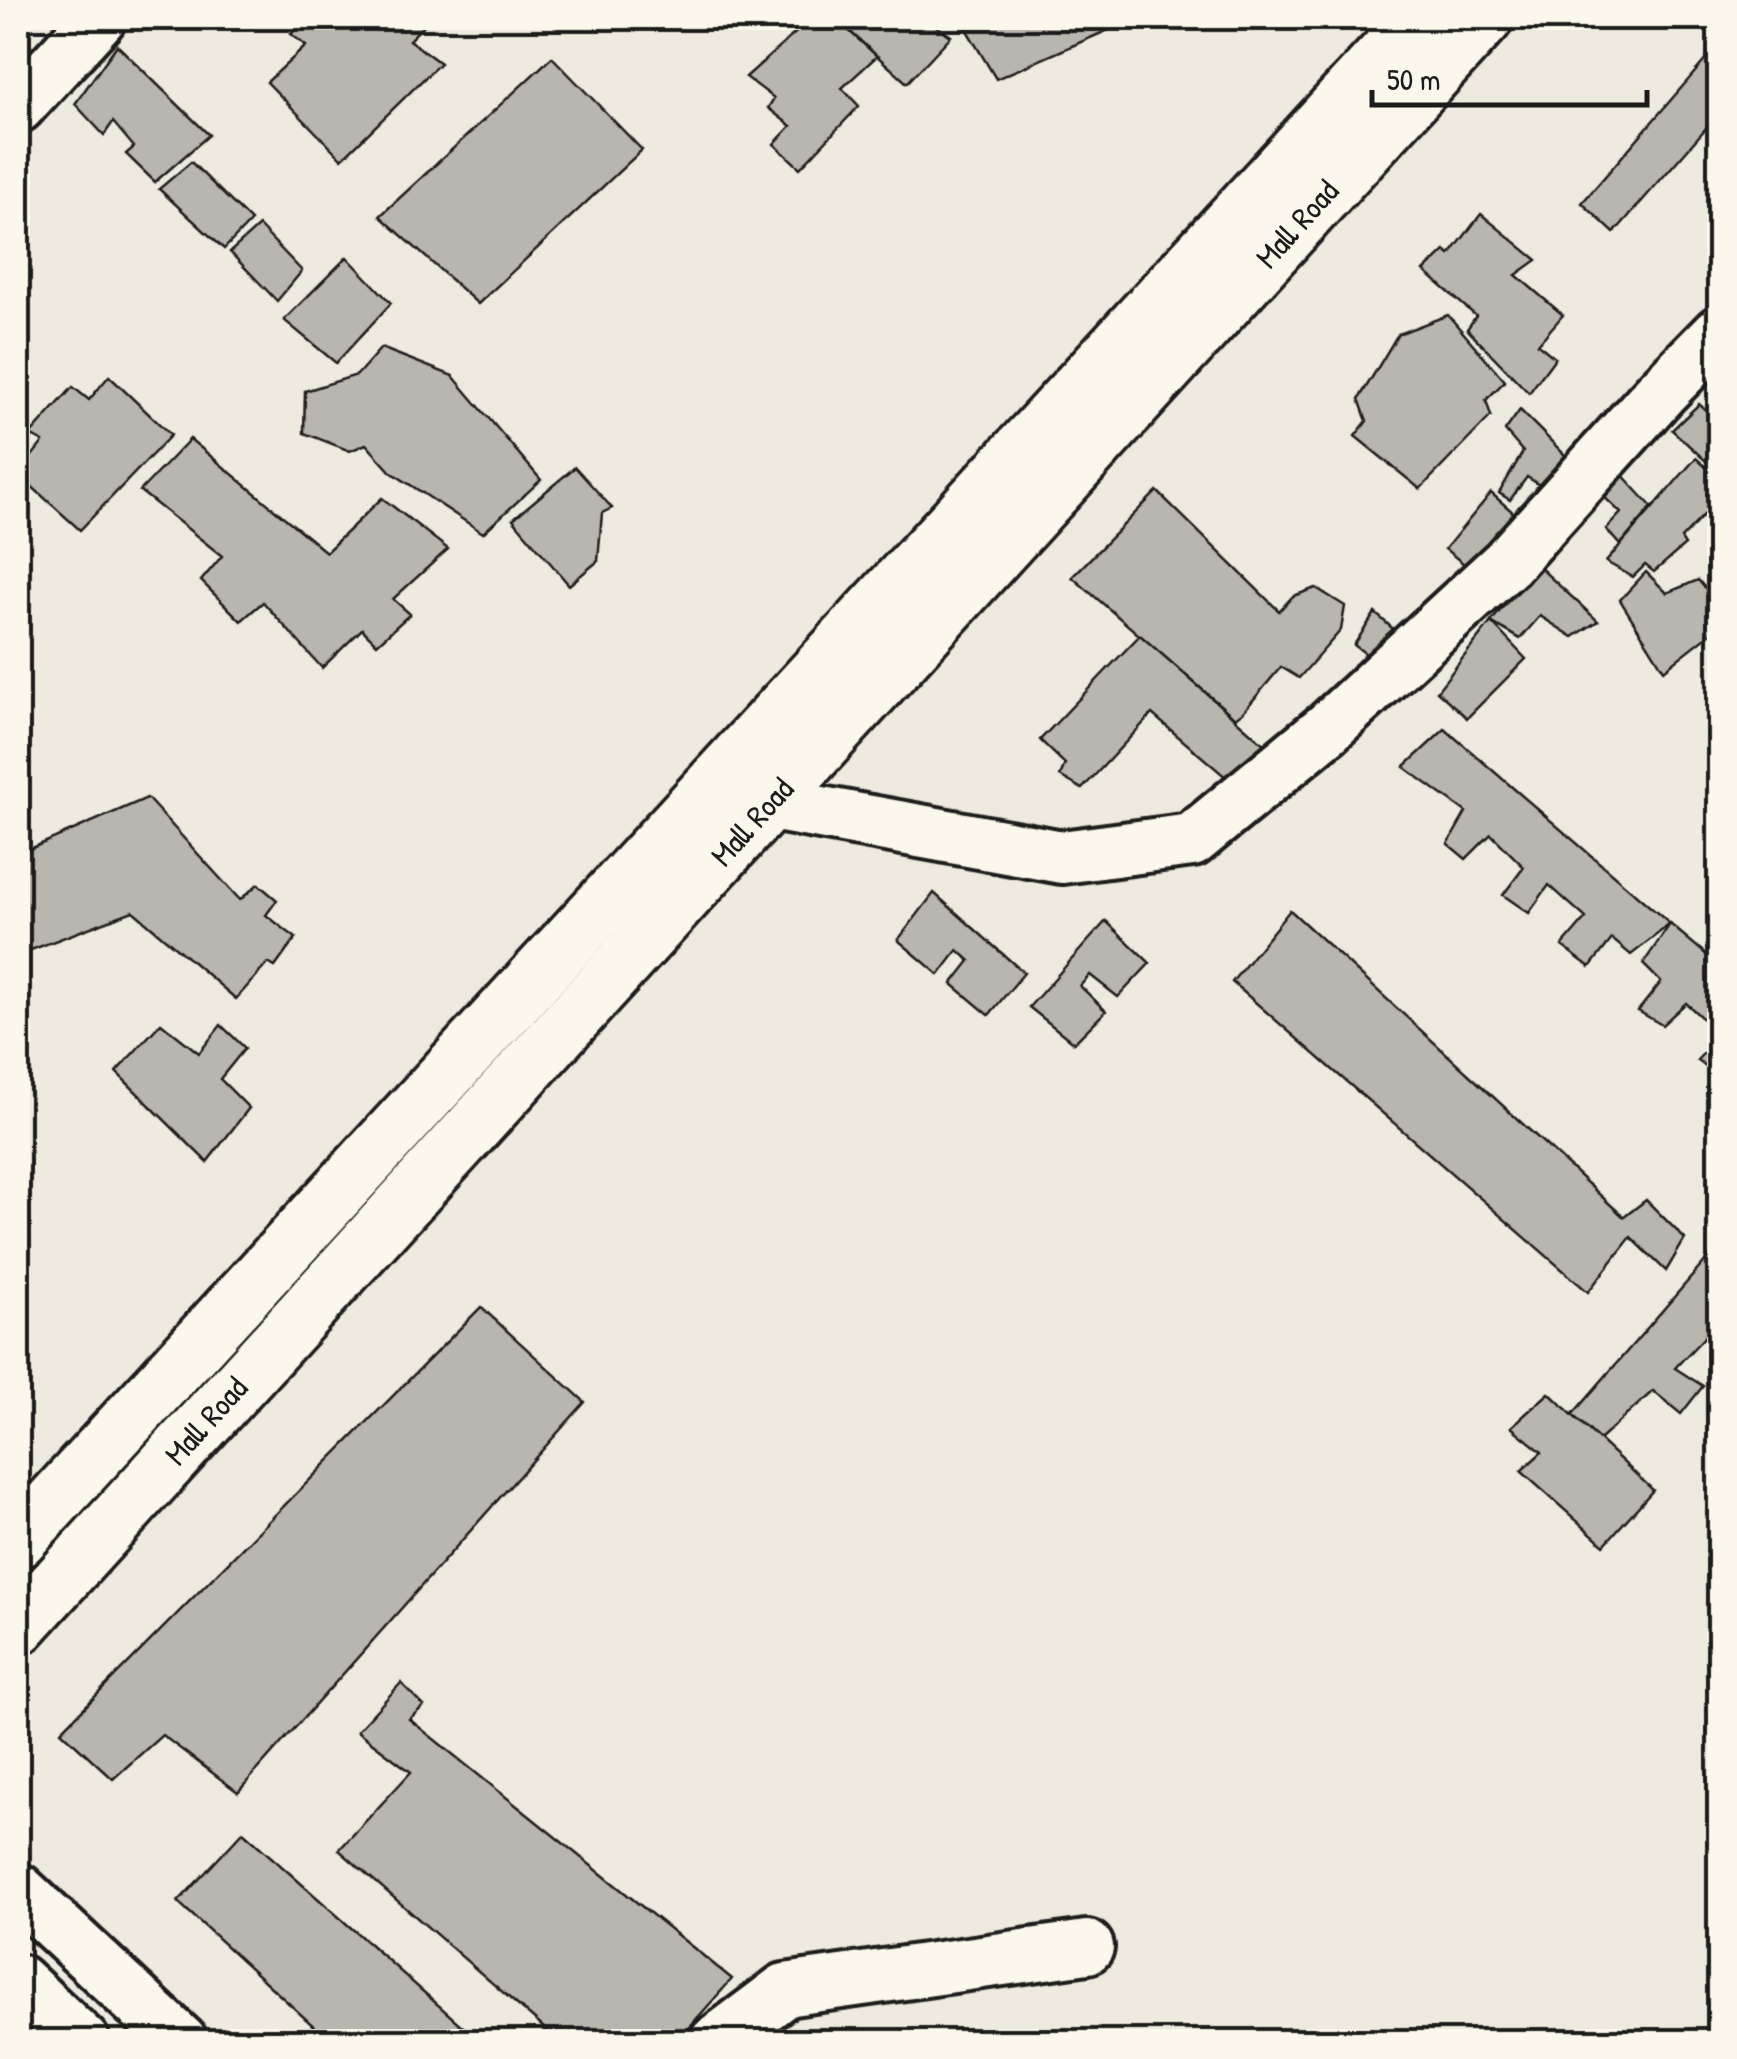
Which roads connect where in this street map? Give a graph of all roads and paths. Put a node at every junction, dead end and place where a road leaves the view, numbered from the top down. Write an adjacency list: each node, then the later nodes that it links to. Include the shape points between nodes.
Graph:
1 (99, 18): 4 (street)
2 (1420, 18): 6 (main road, Mall Road)
3 (1485, 18): 7 (main road, Mall Road)
4 (18, 106)
5 (1720, 332): 7 (street, via 1507,564 1328,728 1192,840 1062,857)
6 (707, 792): 7 (street); 8 (main road, Mall Road)
7 (769, 803): 9 (main road, Mall Road)
8 (18, 1540)
9 (18, 1627)
10 (18, 1890): 14 (street)
11 (1087, 1947): 15 (street, via 785,1990)
12 (18, 1982): 13 (street)
13 (83, 2042)
14 (180, 2042)
15 (716, 2042)

